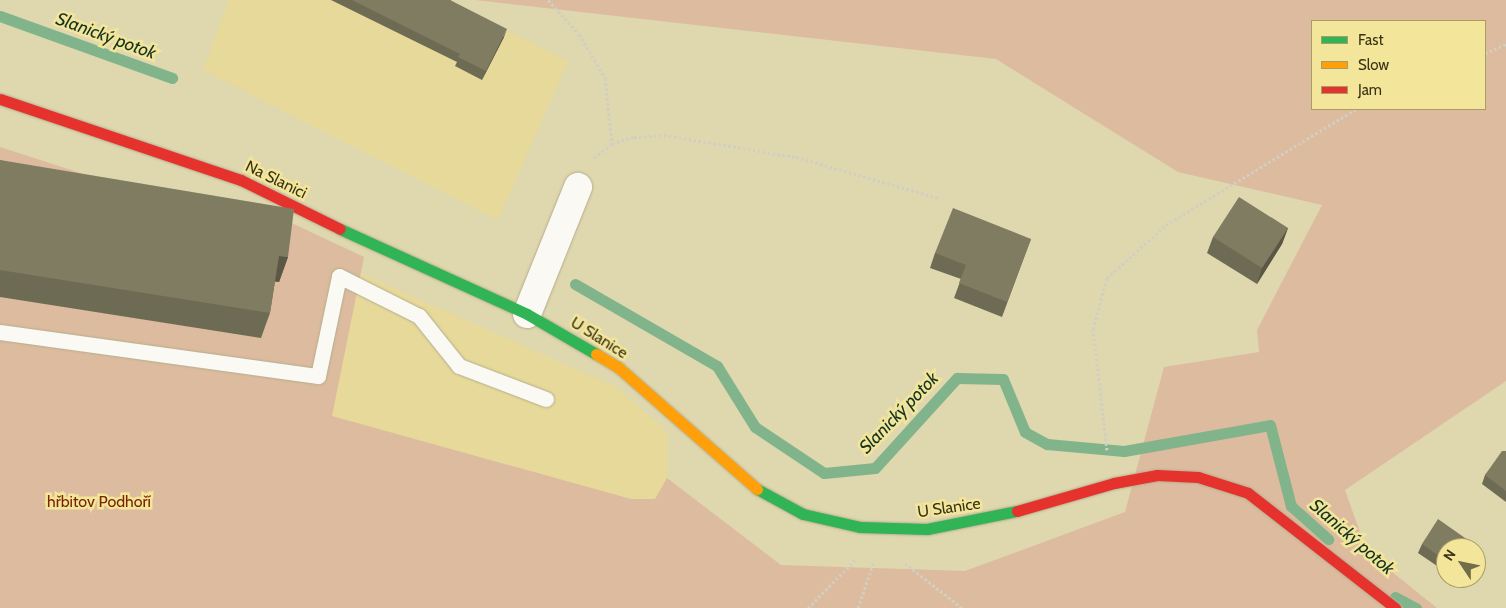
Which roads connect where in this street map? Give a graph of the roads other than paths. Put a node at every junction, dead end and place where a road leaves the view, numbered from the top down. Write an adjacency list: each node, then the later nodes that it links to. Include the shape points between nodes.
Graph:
1 (0, 100): 3 (street, Na Slanici, via 241,180)
2 (578, 187): 3 (street)
3 (527, 314): 6 (street, U Slanice, via 618,367 750,485 776,502 836,523 885,530 957,526 1156,475 1198,478 1248,493)
4 (0, 332): 5 (lane, via 318,376 339,276 419,316 459,366)
5 (546, 398)
6 (1395, 608)

